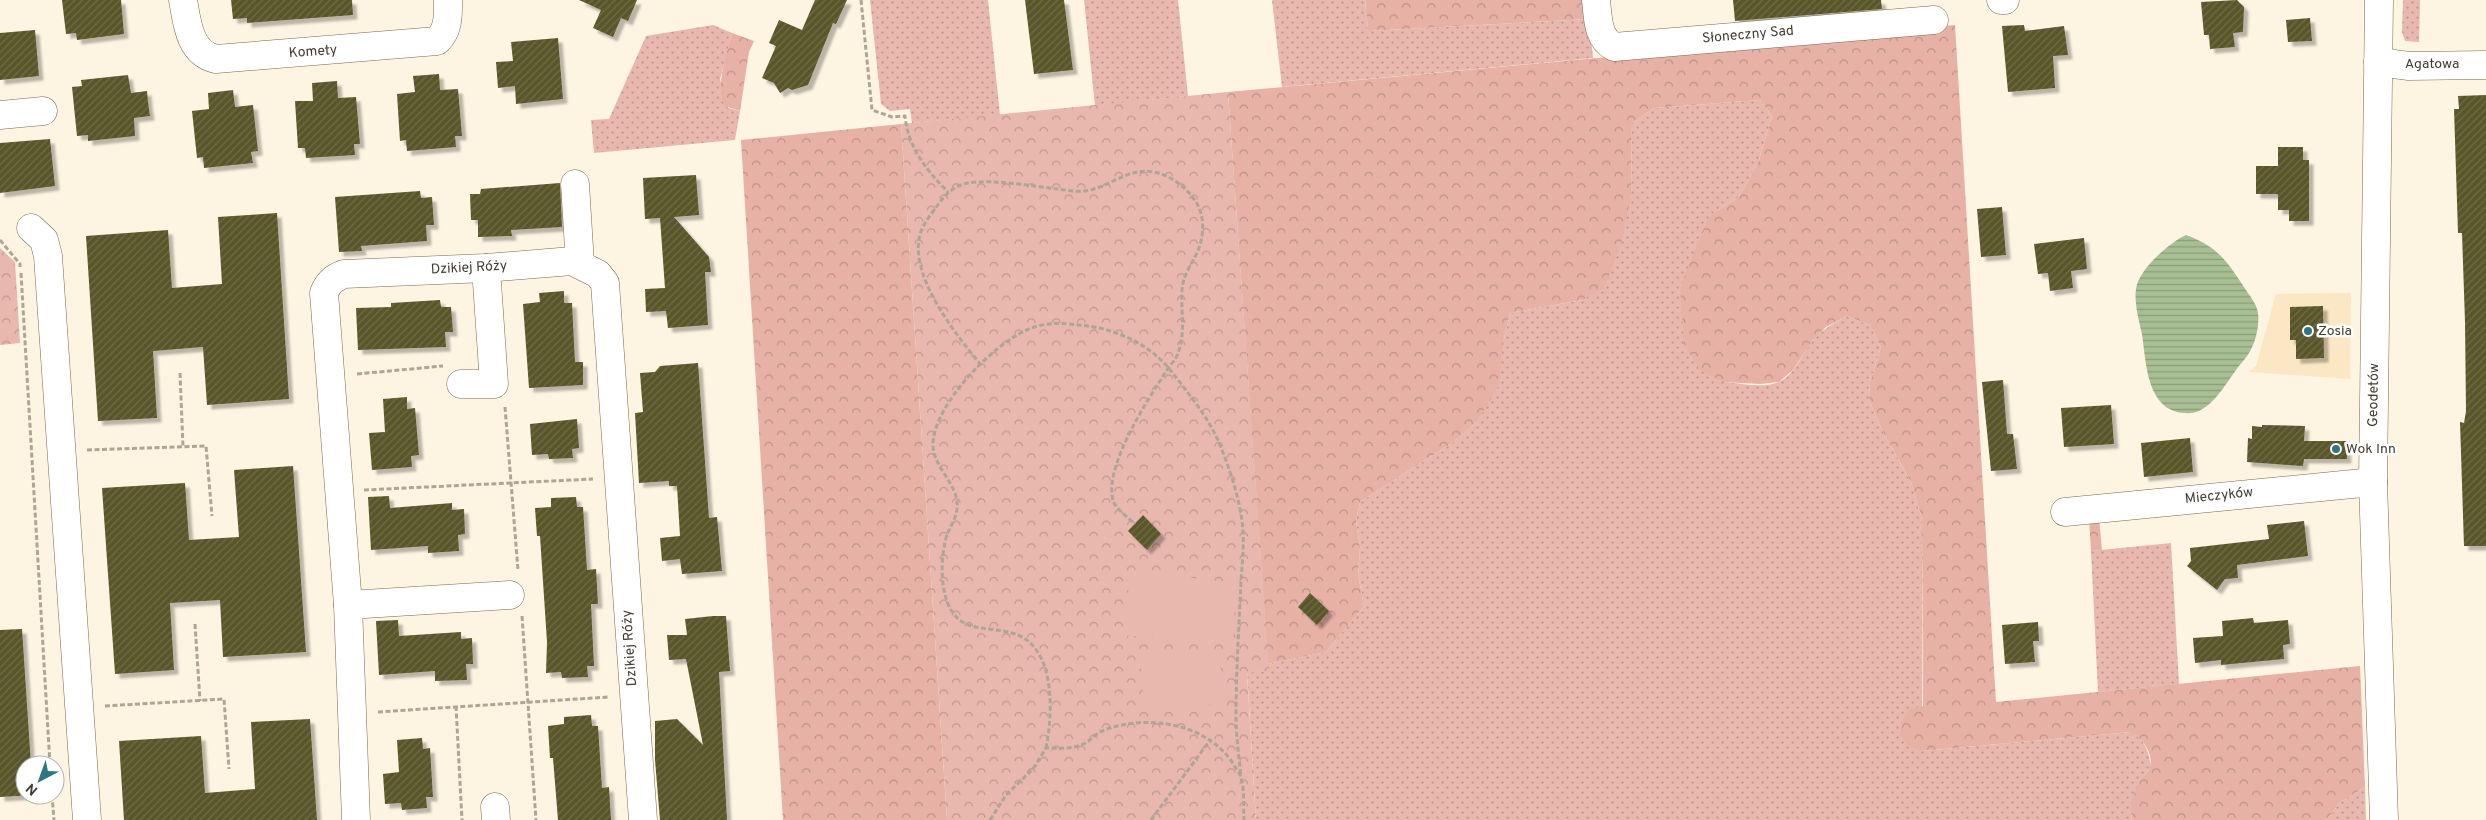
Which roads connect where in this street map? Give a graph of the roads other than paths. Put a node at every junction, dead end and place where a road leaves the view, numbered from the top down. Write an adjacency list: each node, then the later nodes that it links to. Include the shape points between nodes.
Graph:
1 (183, 0): 2 (street, Komety, via 191,38 201,51 216,58 437,41 446,29)
2 (448, 0)
3 (1596, 0): 7 (street, Słoneczny Sad, via 1600,30 1608,44 1614,47)
4 (2000, 0): 5 (street)
5 (2004, 0)
6 (2379, 0): 8 (street, Geodetów)
7 (1934, 20)
8 (2378, 62): 9 (street, Agatowa, via 2408,66); 17 (street, Geodetów)
9 (2486, 65)
10 (43, 111): 11 (street)
11 (0, 115)
12 (575, 184): 14 (street)
13 (31, 228): 21 (street, via 44,240 48,256)
14 (580, 264): 15 (street, Dzikiej Róży, via 572,261); 23 (street, Dzikiej Róży, via 598,274 605,283)
15 (486, 268): 16 (street, via 494,384); 20 (street, Dzikiej Róży, via 344,274 328,284 323,301)
16 (453, 375)
17 (2374, 482): 18 (street, Mieczyków); 24 (street, Geodetów)
18 (2064, 512)
19 (510, 595): 20 (street)
20 (348, 605): 22 (street, Dzikiej Róży)
21 (88, 820)
22 (356, 820)
23 (643, 820)
24 (2384, 820)

